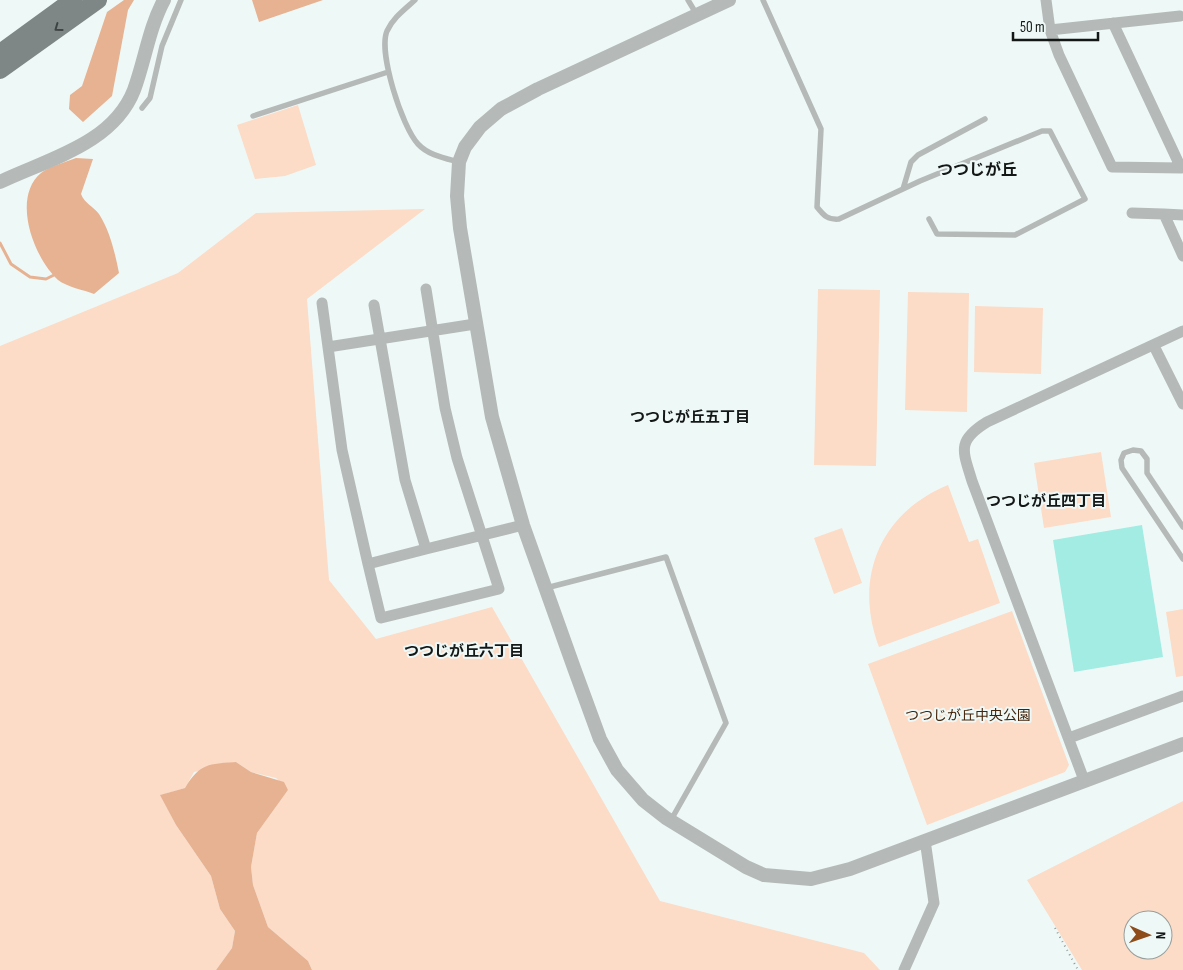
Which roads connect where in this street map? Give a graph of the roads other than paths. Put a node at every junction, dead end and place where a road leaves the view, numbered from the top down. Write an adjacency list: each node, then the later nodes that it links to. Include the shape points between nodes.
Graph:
1 (74, 0): 14 (main road)
2 (98, 0): 15 (main road, one-way to 15)
3 (164, 0): 22 (street, via 156,14 133,91 114,123 94,138)
4 (181, 0): 17 (lane, via 162,46 150,98)
5 (415, 0): 16 (lane, via 393,21 386,33)
6 (688, 0): 10 (lane)
7 (729, 0): 10 (street)
8 (762, 0): 23 (lane, via 821,129 817,207 823,216 839,219)
9 (1046, 0): 13 (street)
10 (697, 15): 20 (street, via 501,109 480,127 465,147)
11 (1182, 18): 12 (street)
12 (1113, 23): 13 (street); 21 (street)
13 (1050, 30): 21 (street, via 1112,167)
14 (0, 53)
15 (0, 70)
16 (388, 72): 18 (lane); 20 (lane, via 408,129 416,142 439,157)
17 (142, 108)
18 (252, 116)
19 (985, 118): 23 (lane, via 918,155 911,162)
20 (459, 162): 32 (street, via 459,220)
21 (1182, 168)
22 (0, 182)
23 (903, 189): 27 (lane, via 1042,131 1050,131 1085,198 1015,235 937,234)
24 (1132, 213): 25 (street)
25 (1164, 214): 26 (street); 28 (street)
26 (1183, 215)
27 (929, 219)
28 (1183, 256)
29 (426, 288): 33 (street)
30 (322, 302): 37 (street)
31 (374, 305): 35 (street)
32 (475, 324): 33 (street); 39 (street, via 492,417)
33 (432, 331): 35 (street); 41 (street, via 457,458)
34 (1183, 331): 36 (street)
35 (379, 339): 37 (street); 42 (street, via 405,480)
36 (1154, 346): 38 (street); 47 (street, via 987,422 970,432 965,444 964,454 972,481)
37 (328, 347): 44 (street, via 342,450)
38 (1182, 400)
39 (523, 525): 41 (street); 45 (street)
40 (1183, 527): 43 (lane, via 1147,473 1147,459 1140,451 1124,453 1122,468)
41 (482, 535): 42 (street); 44 (street, via 499,589 381,618)
42 (426, 549): 44 (street)
43 (1183, 559)
44 (368, 564)
45 (546, 588): 50 (street, via 604,747 617,770 644,800); 50 (lane, via 666,557 726,723)
46 (1183, 696): 47 (street)
47 (1069, 738): 49 (street)
48 (1183, 744): 49 (street)
49 (1084, 780): 51 (street)
50 (671, 820): 51 (street, via 746,867 770,876 810,879 850,869)
51 (925, 840): 52 (street, via 934,903)
52 (904, 970)

